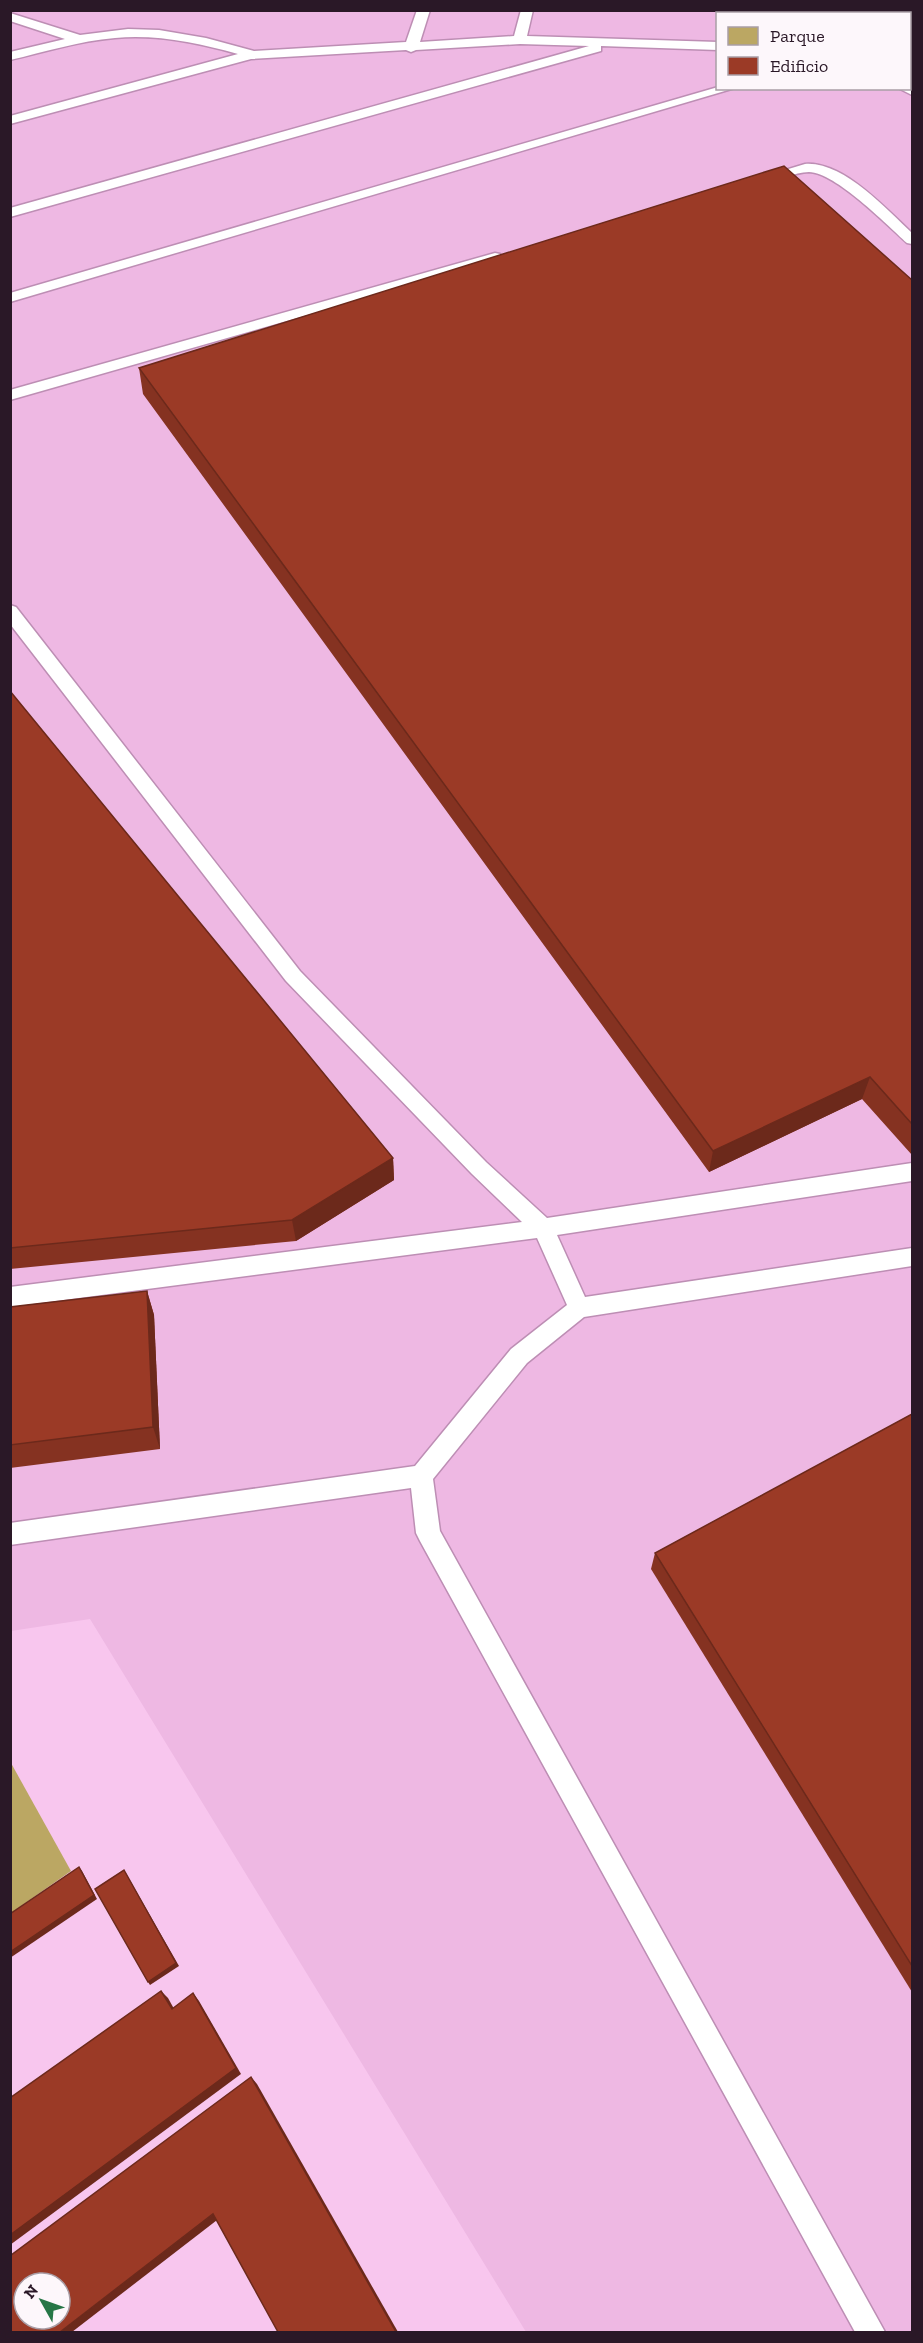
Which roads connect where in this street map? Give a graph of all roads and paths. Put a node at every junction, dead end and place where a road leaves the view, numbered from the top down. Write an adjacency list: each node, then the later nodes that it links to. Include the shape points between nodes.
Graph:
1 (424, 10): 8 (lane)
2 (526, 10): 5 (lane)
3 (10, 17): 4 (lane)
4 (81, 40): 9 (lane, via 128,33 208,42); 10 (lane)
5 (520, 40): 6 (lane); 8 (lane)
6 (617, 43): 7 (lane); 14 (lane)
7 (716, 46)
8 (411, 48): 9 (lane)
9 (251, 55): 12 (lane)
10 (10, 56)
11 (722, 90): 17 (lane)
12 (10, 120)
13 (752, 184): 15 (lane, via 809,168 819,171 846,183)
14 (10, 213)
15 (912, 240)
16 (513, 252): 18 (lane)
17 (10, 298)
18 (10, 394)
19 (10, 611): 21 (lane, via 293,976 479,1168)
20 (912, 1172): 21 (lane)
21 (543, 1228): 23 (lane); 24 (lane)
22 (912, 1257): 24 (lane)
23 (10, 1297)
24 (579, 1308): 25 (lane, via 519,1356)
25 (422, 1476): 26 (lane); 27 (lane, via 429,1533)
26 (10, 1534)
27 (871, 2332)

